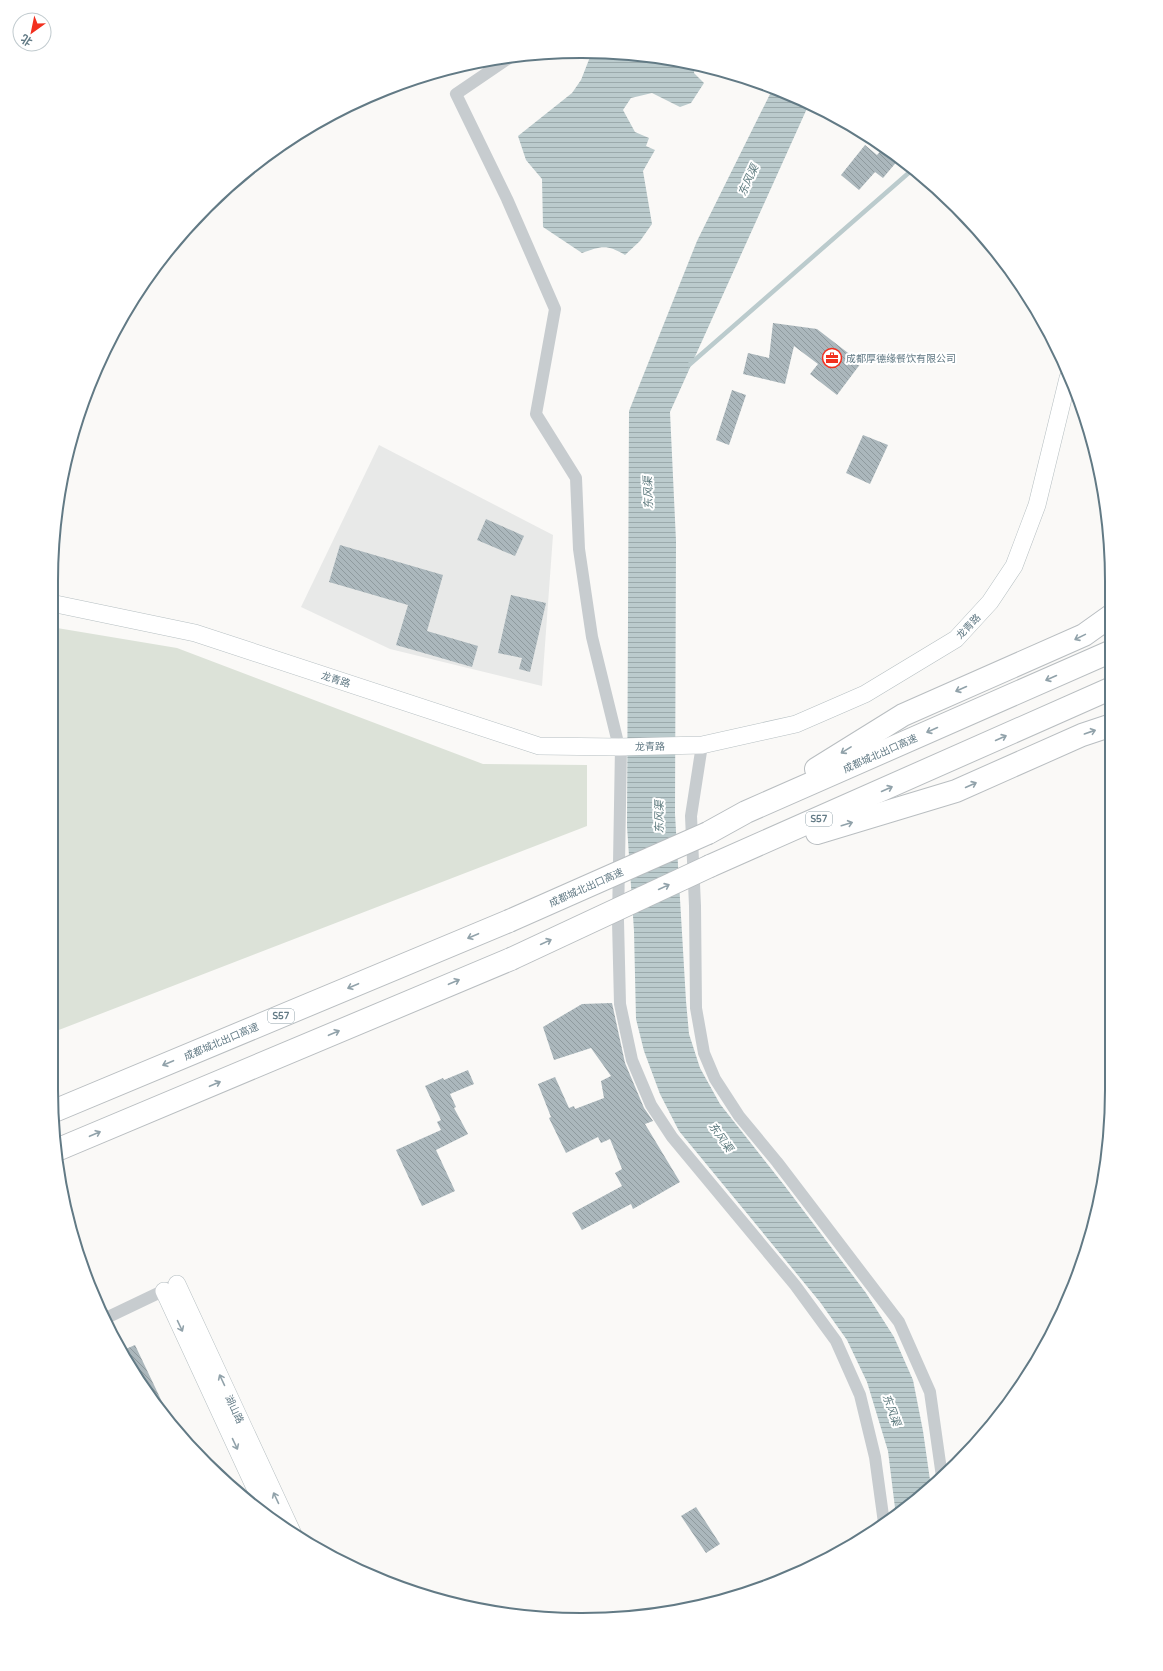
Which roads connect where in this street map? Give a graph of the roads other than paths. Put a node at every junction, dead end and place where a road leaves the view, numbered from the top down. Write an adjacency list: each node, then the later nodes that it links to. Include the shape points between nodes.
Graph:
1 (500, 64): 9 (street, via 456,94 507,199 555,309 536,414 576,478 579,549 592,637)
2 (1066, 385): 8 (street, 龙青路, via 1037,504 1014,566 990,602 956,639 865,694 796,724)
3 (58, 604): 9 (street, 龙青路, via 195,633 539,746)
4 (1105, 620): 10 (highway, one-way to 10, via 1084,635 903,715)
5 (1105, 654): 10 (highway, 成都城北出口高速 / S57, one-way to 10)
6 (1105, 691): 11 (highway, S57, one-way to 6)
7 (1105, 727): 11 (highway, one-way to 7, via 956,791)
8 (701, 746): 9 (street, 龙青路); 16 (street, via 690,816 695,906 696,1008 704,1053 715,1079 739,1116 899,1322 930,1392)
9 (620, 747): 18 (street, via 620,1004 632,1060 651,1105 672,1137 795,1285 836,1341 860,1395 875,1457)
10 (746, 812): 12 (highway, 成都城北出口高速 / S57, one-way to 12, bridge, via 708,833 509,921)
11 (720, 862): 13 (highway, S57, one-way to 11, bridge, via 511,958)
12 (59, 1109)
13 (61, 1148)
14 (171, 1288): 15 (street); 17 (street, 湖山路, one-way to 17); 19 (street, 湖山路, one-way to 14)
15 (110, 1316)
16 (941, 1470)
17 (263, 1505)
18 (883, 1517)
19 (287, 1522)

